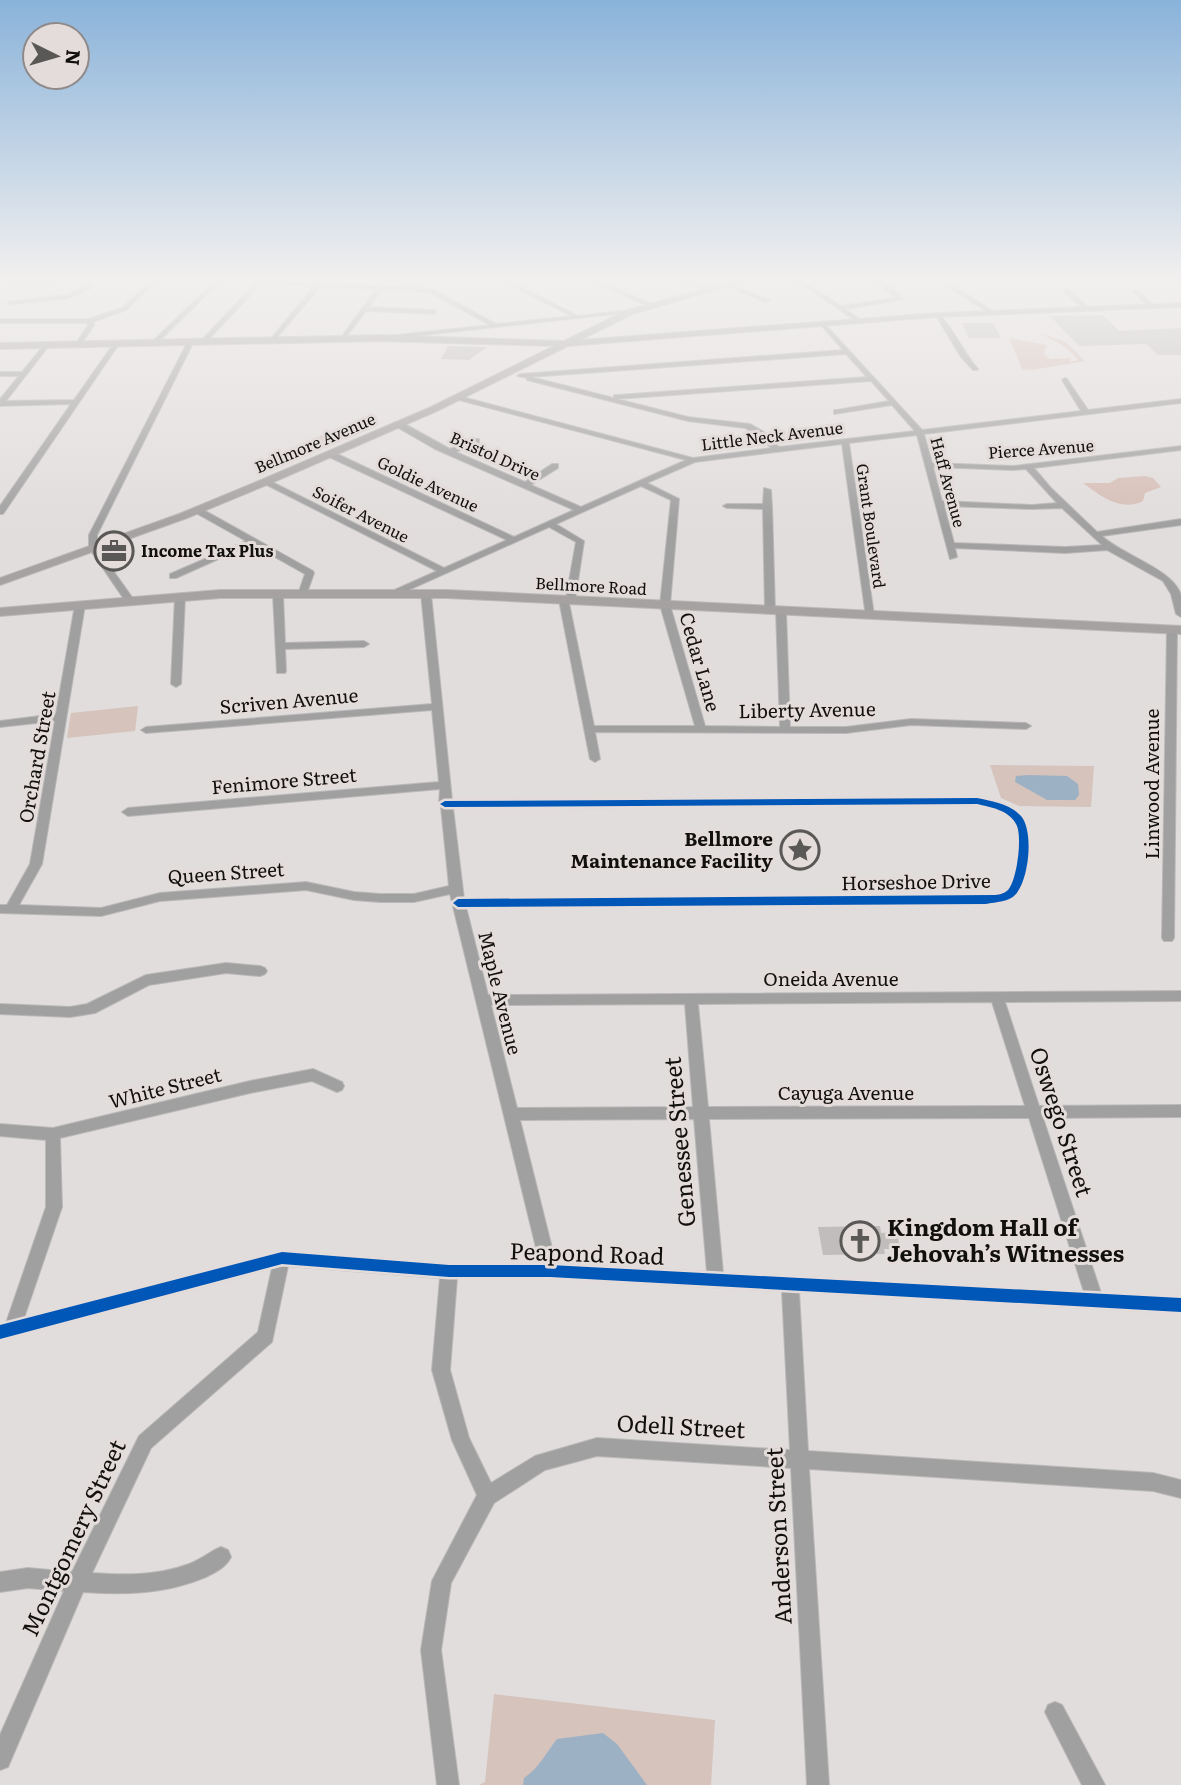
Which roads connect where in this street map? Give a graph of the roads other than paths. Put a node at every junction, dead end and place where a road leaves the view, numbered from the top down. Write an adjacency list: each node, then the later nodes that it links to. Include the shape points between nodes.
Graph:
1 (35, 360): 11 (street)
2 (105, 360): 18 (street)
3 (181, 360): 53 (street, via 93,535)
4 (530, 360): 9 (main road, Bellmore Avenue)
5 (735, 360): 12 (street)
6 (855, 360): 13 (street, Haff Avenue)
7 (967, 360): 8 (street)
8 (975, 369)
9 (505, 373): 12 (street); 15 (main road, Bellmore Avenue)
10 (0, 374): 11 (street)
11 (24, 374): 19 (street)
12 (520, 376): 16 (street)
13 (871, 379): 16 (street); 20 (street, Haff Avenue)
14 (1065, 380): 22 (street)
15 (458, 397): 23 (main road, Bellmore Avenue); 31 (street)
16 (606, 398): 28 (street, via 688,419 747,426)
17 (1181, 401): 22 (street, Little Neck Avenue)
18 (76, 402): 19 (street); 43 (street)
19 (0, 403)
20 (892, 403): 21 (street); 24 (street, Haff Avenue)
21 (836, 412)
22 (1086, 413): 24 (street, Little Neck Avenue)
23 (398, 424): 29 (street, Bristol Drive); 30 (main road, Bellmore Avenue)
24 (920, 432): 26 (street, Little Neck Avenue); 32 (street, Haff Avenue)
25 (477, 441): 29 (street)
26 (845, 441): 28 (street, Little Neck Avenue); 70 (street, Grant Boulevard)
27 (1181, 448): 34 (street, Pierce Avenue)
28 (776, 449): 31 (street, Little Neck Avenue)
29 (450, 452): 37 (street, Bristol Drive)
30 (330, 454): 35 (main road, Bellmore Avenue); 49 (street, Goldie Avenue)
31 (694, 460): 36 (street, Little Neck Avenue)
32 (931, 465): 34 (street, Pierce Avenue); 39 (street, Haff Avenue)
33 (555, 466): 37 (street)
34 (1028, 466): 40 (street)
35 (265, 482): 44 (main road, Bellmore Avenue); 55 (street, Soifer Avenue)
36 (640, 482): 45 (street, Little Neck Avenue); 66 (street, via 675,499)
37 (526, 485): 45 (street, Bristol Drive)
38 (767, 490): 42 (street)
39 (940, 503): 40 (street); 51 (street, Haff Avenue)
40 (1065, 505): 48 (street)
41 (727, 506): 42 (street)
42 (768, 507): 67 (street)
43 (1, 509)
44 (197, 510): 50 (street); 53 (main road, Bellmore Avenue)
45 (582, 510): 47 (street, Little Neck Avenue)
46 (1181, 522): 48 (street)
47 (549, 524): 49 (street, Little Neck Avenue); 64 (street, via 580,541)
48 (1098, 534): 52 (street)
49 (514, 540): 55 (street, Little Neck Avenue)
50 (252, 541): 56 (street); 58 (street, via 310,573)
51 (950, 545): 52 (street, via 1065,550); 54 (street, Haff Avenue)
52 (1108, 547): 69 (street, via 1166,579)
53 (93, 548): 57 (main road, Bellmore Avenue); 63 (street)
54 (953, 558)
55 (443, 571): 59 (street, Little Neck Avenue)
56 (173, 576)
57 (0, 582)
58 (303, 594): 59 (main road, Bellmore Road); 61 (main road, Bellmore Road)
59 (393, 594): 60 (main road, Bellmore Road)
60 (426, 594): 64 (main road, Bellmore Road); 77 (street, Maple Avenue)
61 (278, 595): 62 (main road, Bellmore Road); 73 (street)
62 (180, 597): 63 (main road, Bellmore Road); 75 (street)
63 (129, 600): 65 (main road, Bellmore Road)
64 (567, 600): 66 (main road, Bellmore Road); 81 (street)
65 (80, 605): 68 (main road, Bellmore Road); 78 (street, Orchard Street)
66 (665, 605): 67 (main road, Bellmore Road); 82 (street, Cedar Lane)
67 (776, 610): 70 (main road, Bellmore Road); 84 (street)
68 (0, 612)
69 (1181, 614)
70 (869, 615): 71 (main road, Bellmore Road)
71 (1177, 630): 76 (street, Linwood Avenue)
72 (364, 644): 73 (street)
73 (281, 646): 74 (street)
74 (281, 671)
75 (176, 684)
76 (1175, 694): 86 (street, Linwood Avenue)
77 (436, 707): 83 (street, Scriven Avenue); 87 (street, Maple Avenue)
78 (61, 717): 79 (street); 93 (street, Orchard Street, via 36,864)
79 (0, 724)
80 (1026, 726): 84 (street, Liberty Avenue, via 911,722 846,730)
81 (589, 729): 82 (street, Liberty Avenue); 85 (street)
82 (701, 729): 84 (street, Liberty Avenue)
83 (146, 730)
84 (785, 730)
85 (595, 759)
86 (1175, 766): 90 (street, Linwood Avenue)
87 (443, 785): 88 (street, Maple Avenue); 89 (street, Fenimore Street)
88 (445, 804): 91 (street, Maple Avenue); 92 (street, Horseshoe Drive, via 977,801 1009,812 1021,823 1025,836 1018,883 1012,892 986,900)
89 (128, 812)
90 (1175, 851): 94 (street, Linwood Avenue)
91 (455, 888): 92 (street, Maple Avenue); 93 (street, Queen Street, via 414,898 380,898 306,886 160,897 101,912)
92 (458, 903): 99 (street, Maple Avenue)
93 (6, 909)
94 (1168, 938)
95 (260, 971): 100 (street, via 226,968 146,980 90,1009 71,1012)
96 (1181, 996): 97 (street, Oneida Avenue)
97 (997, 997): 98 (street, Oneida Avenue); 103 (street, Oswego Street)
98 (691, 999): 99 (street, Oneida Avenue); 105 (street, Genessee Street)
99 (482, 1000): 104 (street, Maple Avenue)
100 (0, 1009)
101 (337, 1086): 107 (street, White Street, via 313,1075)
102 (1181, 1111): 103 (street, Cayuga Avenue)
103 (1033, 1112): 105 (street, Cayuga Avenue); 113 (street, Oswego Street)
104 (510, 1114): 105 (street, Cayuga Avenue); 110 (street, Maple Avenue)
105 (701, 1114): 111 (street, Genessee Street)
106 (0, 1130): 107 (street, White Street)
107 (54, 1135): 115 (street, via 54,1207)
108 (282, 1258): 109 (street, Peapond Road); 115 (street, Peapond Road); 121 (street, Montgomery Street, via 265,1336 145,1442)
109 (449, 1271): 110 (street, Peapond Road); 118 (street, via 441,1370 461,1440)
110 (550, 1271): 111 (street, Peapond Road)
111 (716, 1280): 112 (street, Peapond Road)
112 (790, 1284): 113 (street, Peapond Road); 116 (street, Anderson Street)
113 (1095, 1300): 114 (street, Peapond Road)
114 (1181, 1305)
115 (6, 1330)
116 (799, 1458): 117 (street, Odell Street, via 1153,1482); 118 (street, Odell Street, via 597,1447 541,1462); 125 (street, Anderson Street)
117 (1181, 1489)
118 (487, 1496): 124 (street, Odell Street, via 442,1581 430,1650)
119 (221, 1557): 121 (street, via 204,1570 164,1582)
120 (0, 1582): 121 (street, via 34,1577)
121 (77, 1583): 123 (street, Montgomery Street)
122 (1055, 1712): 126 (street)
123 (0, 1759)
124 (448, 1783)
125 (818, 1785)
126 (1094, 1785)

